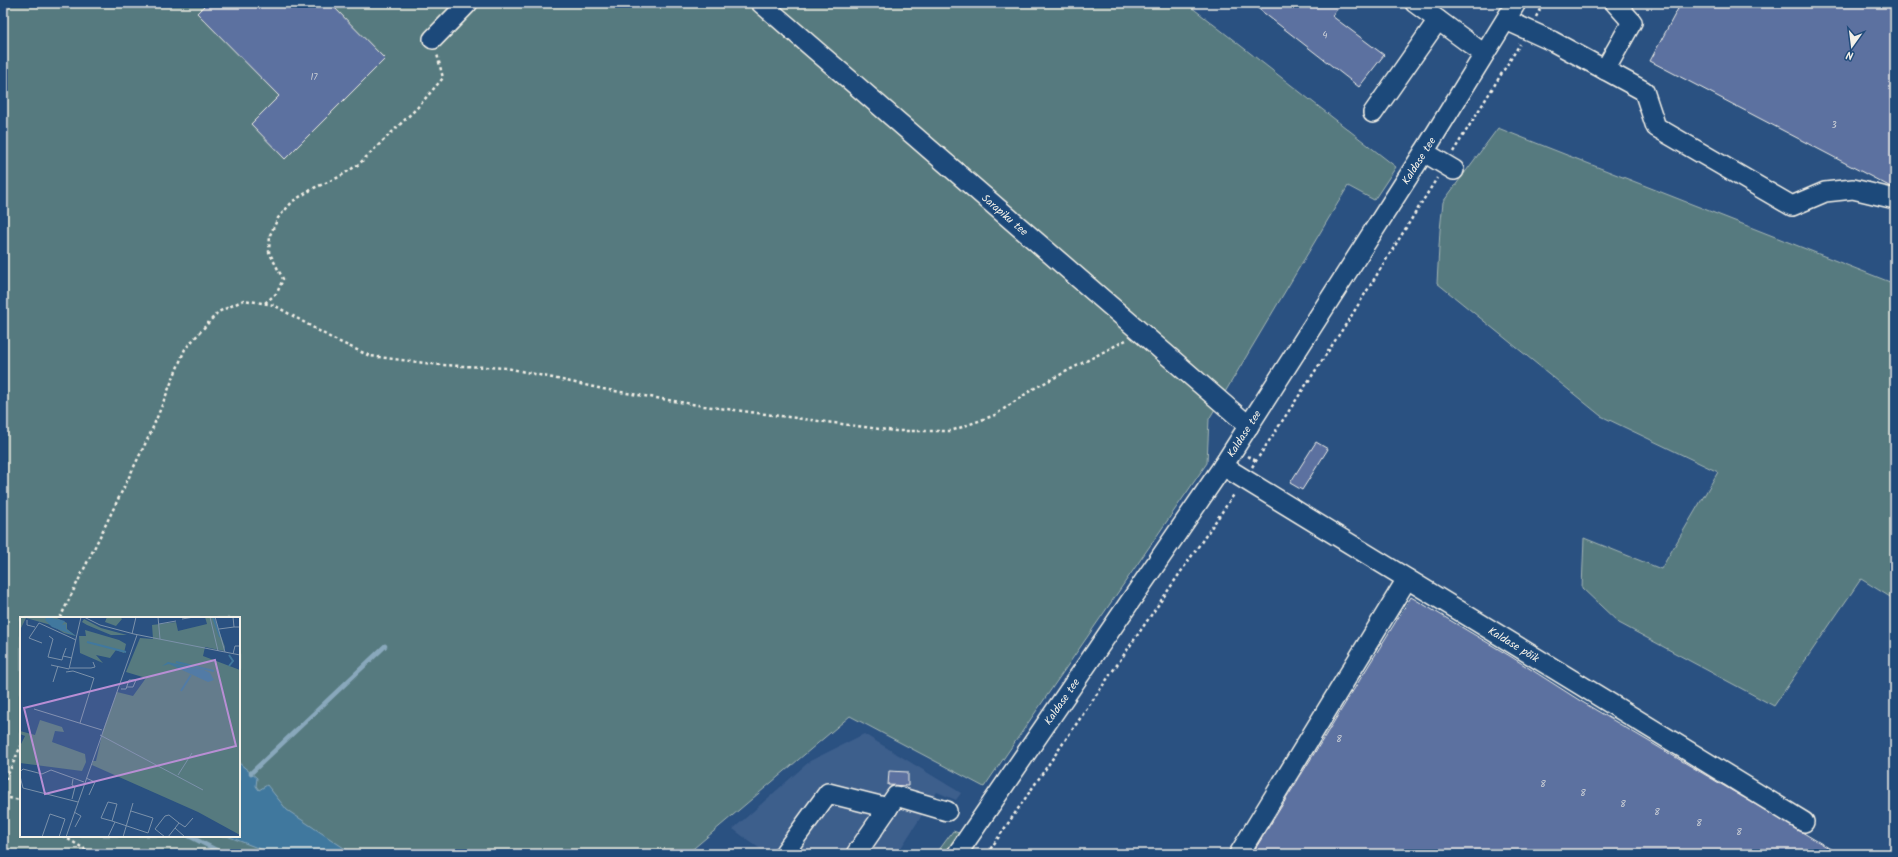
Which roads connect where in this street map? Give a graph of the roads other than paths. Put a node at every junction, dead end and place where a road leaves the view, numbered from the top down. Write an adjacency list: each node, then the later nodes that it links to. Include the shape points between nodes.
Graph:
1 (468, 3): 8 (street)
2 (761, 3): 15 (street, Sarapiku tee)
3 (1414, 3): 6 (street)
4 (1516, 3): 7 (street, Kaldase tee)
5 (1615, 3): 10 (street, via 1632,22)
6 (1438, 20): 9 (street); 11 (street)
7 (1506, 20): 9 (street, Kaldase tee); 10 (street)
8 (433, 39)
9 (1484, 54): 12 (street, Kaldase tee)
10 (1606, 70): 14 (street, via 1644,91 1656,127 1792,206 1825,192 1852,189)
11 (1373, 113)
12 (1424, 152): 13 (street); 15 (street, Kaldase tee)
13 (1450, 167)
14 (1895, 199)
15 (1249, 426): 16 (street, Kaldase tee)
16 (1223, 466): 17 (street, Kaldase põik); 23 (street, Kaldase tee)
17 (1407, 579): 20 (street, Kaldase põik); 24 (street)
18 (888, 808): 19 (street, via 896,796); 21 (street, via 828,793 785,852); 22 (street)
19 (948, 811)
20 (1804, 822)
21 (787, 854)
22 (856, 854)
23 (957, 854)
24 (1239, 854)

